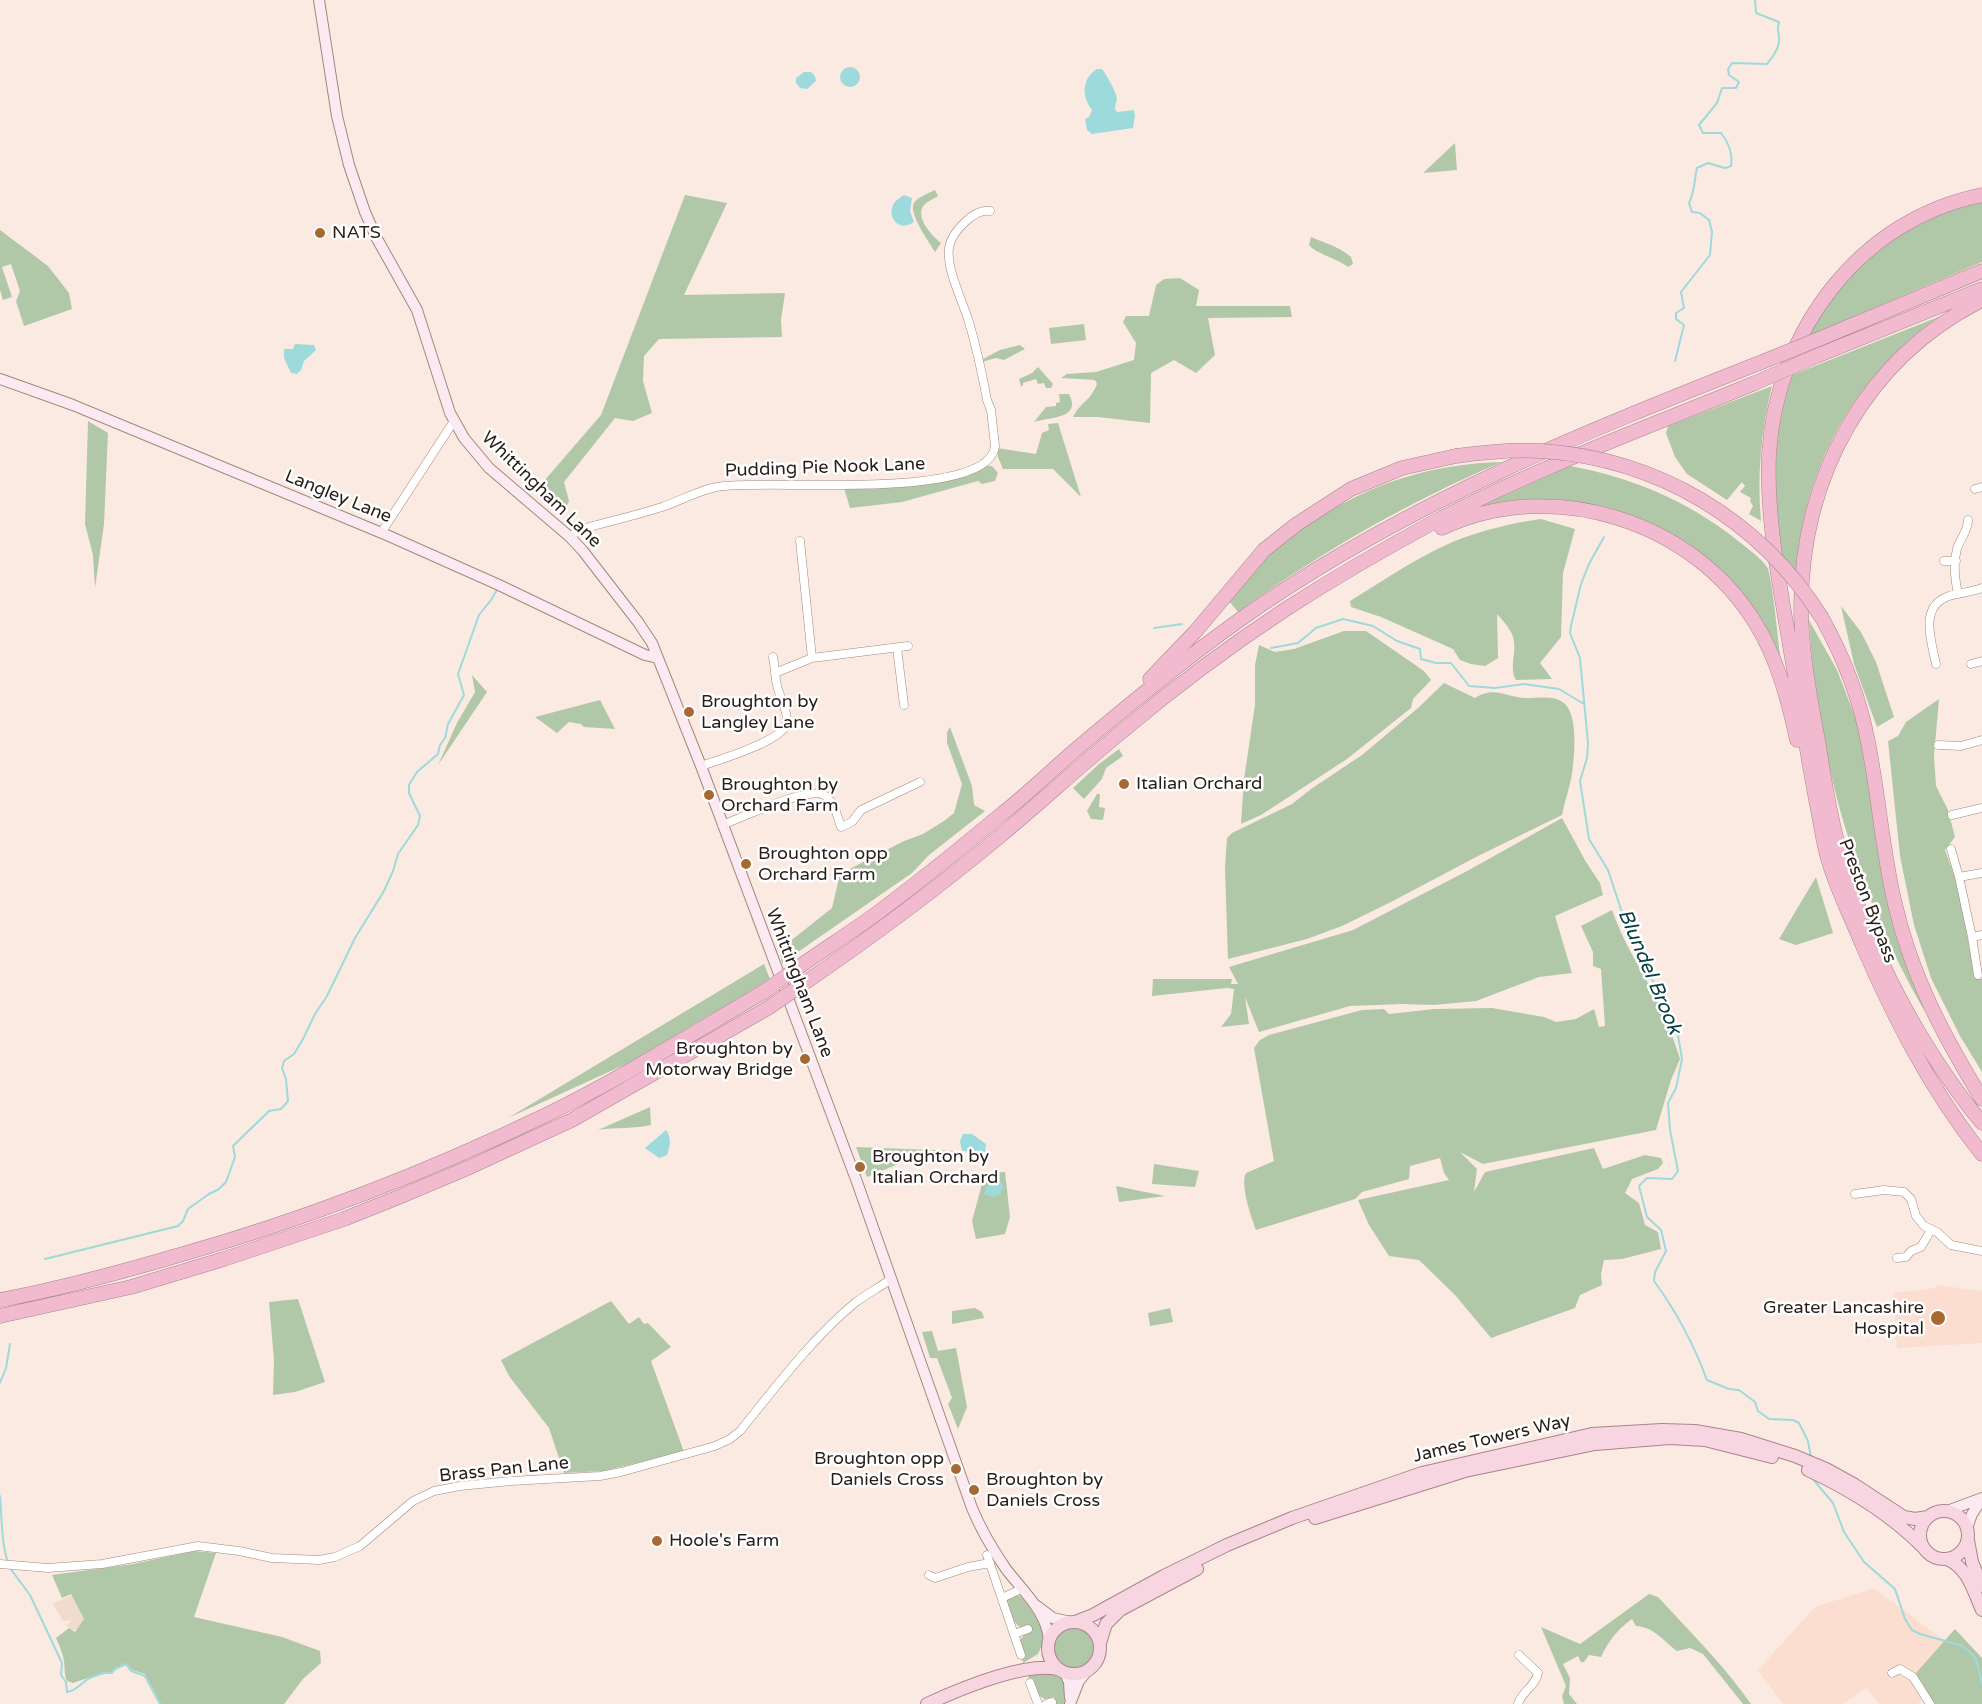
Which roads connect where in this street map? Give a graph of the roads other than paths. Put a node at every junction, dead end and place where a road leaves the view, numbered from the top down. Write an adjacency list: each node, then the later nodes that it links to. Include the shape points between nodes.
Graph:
1 (319, 0): 9 (main road, Whittingham Lane, via 349,165 376,237 417,310)
2 (1982, 195): 7 (highway, Preston Bypass, via 1922,213 1865,252 1815,312)
3 (990, 211): 12 (street, Pudding Pie Nook Lane, via 972,216 948,249 991,410 995,446 987,460 969,471 921,482 716,487 663,507 579,530)
4 (1982, 271): 31 (highway, bridge, via 1548,449 1386,529 1308,575 1211,641)
5 (1982, 289): 7 (highway, bridge)
6 (1982, 300): 38 (highway, Preston Bypass, via 1934,328 1897,360 1861,406 1834,452 1819,494 1807,543 1801,605 1805,653 1834,830)
7 (1787, 369): 16 (highway, bridge, via 1489,496); 38 (highway, Preston Bypass, via 1772,430 1771,526 1788,634)
8 (0, 379): 11 (main road, Langley Lane, via 73,405)
9 (454, 421): 11 (street); 12 (main road, Whittingham Lane, via 489,468)
10 (1968, 520): 15 (street)
11 (381, 533): 22 (main road, Langley Lane)
12 (570, 537): 22 (main road, Whittingham Lane, via 638,622)
13 (800, 541): 23 (street)
14 (1944, 561): 15 (street)
15 (1956, 561): 18 (street)
16 (1346, 573): 38 (highway, via 1454,522 1525,507 1577,508 1649,530 1677,544 1738,598 1772,655 1789,707 1804,777); 54 (highway, bridge, via 1285,610 1174,689 1008,830 885,927 768,1008 572,1120 344,1219 131,1287)
17 (1982, 588): 18 (street)
18 (1958, 594): 25 (street, via 1926,611)
19 (908, 646): 20 (street)
20 (897, 648): 23 (street); 28 (street)
21 (773, 657): 27 (street)
22 (658, 658): 32 (main road, Whittingham Lane)
23 (812, 658): 27 (street)
24 (1982, 661): 26 (street)
25 (1936, 664)
26 (1971, 664)
27 (776, 673): 32 (street, via 787,721 784,730 776,737)
28 (904, 705)
29 (1982, 740): 30 (street, via 1961,746)
30 (1938, 745)
31 (1073, 752): 44 (highway, bridge, via 1195,632 1264,550 1351,489 1402,468 1506,450 1609,461 1666,482 1713,507 1765,547 1822,618 1850,674 1868,740 1887,868 1908,951 1936,1020); 53 (highway, bridge, via 938,867 765,992 565,1105 347,1201 125,1271)
32 (701, 766): 36 (main road, Whittingham Lane)
33 (920, 782): 36 (street, via 861,810 852,822 841,827 830,799 812,792)
34 (1982, 808): 35 (street)
35 (1952, 815)
36 (722, 825): 52 (main road, Whittingham Lane)
37 (1951, 849): 40 (street)
38 (1833, 854): 45 (highway, via 1921,1020); 46 (highway, via 1904,1004 1947,1077); 47 (highway, Preston Bypass, via 1844,902 1905,1037 1946,1105)
39 (1982, 873): 40 (street)
40 (1959, 877): 42 (street)
41 (1982, 935): 42 (street)
42 (1972, 937): 43 (street)
43 (1978, 975)
44 (1982, 1099)
45 (1982, 1109)
46 (1982, 1123)
47 (1982, 1154)
48 (1855, 1194): 49 (street, via 1904,1192 1911,1199 1916,1216)
49 (1931, 1230): 50 (street, via 1951,1245); 51 (street, via 1921,1247)
50 (1982, 1251)
51 (1897, 1258)
52 (891, 1279): 63 (street, Brass Pan Lane, via 849,1309 791,1369 740,1431 715,1446 600,1476 511,1481 434,1491 413,1501 360,1546 319,1560 272,1558 198,1546 102,1564 48,1568); 66 (main road, Whittingham Lane, via 972,1508 995,1552)
53 (0, 1300)
54 (0, 1316)
55 (1982, 1498): 56 (main road); 58 (main road, via 1972,1514)
56 (1947, 1511): 57 (main road); 58 (main road, via 1959,1517)
57 (1928, 1517): 59 (main road, via 1921,1528); 70 (main road, James Towers Way, via 1904,1517 1826,1469 1741,1439 1695,1431 1592,1434 1462,1463 1282,1522)
58 (1967, 1534): 61 (main road, via 1960,1552); 65 (main road)
59 (1924, 1548): 61 (main road, via 1931,1555); 74 (main road, James Towers Way, via 1888,1518 1832,1481 1774,1457 1705,1440 1670,1438 1595,1444 1465,1471 1308,1520 1230,1552 1119,1610 1106,1624)
60 (987, 1554): 62 (street)
61 (1947, 1559): 69 (main road, via 1965,1572)
62 (990, 1563): 64 (street, via 935,1578); 67 (street)
63 (6, 1564)
64 (929, 1575)
65 (1982, 1586)
66 (1021, 1589): 67 (street); 68 (main road, Whittingham Lane)
67 (1002, 1598): 72 (street)
68 (1032, 1602): 70 (main road, Whittingham Lane, via 1053,1618); 73 (main road, Whittingham Lane, via 1046,1626)
69 (1982, 1610)
70 (1073, 1622): 73 (main road, via 1057,1628); 74 (main road, via 1089,1626)
71 (1028, 1629): 72 (street)
72 (1014, 1634): 75 (street)
73 (1048, 1643): 77 (main road, via 1039,1658); 79 (main road, via 1050,1659)
74 (1100, 1643): 78 (main road, via 1099,1655)
75 (1022, 1655)
76 (1520, 1655): 85 (street, via 1538,1673)
77 (1024, 1669): 79 (main road, via 1044,1667); 82 (main road)
78 (1088, 1670): 79 (main road, via 1076,1674); 84 (main road)
79 (1062, 1671): 84 (main road, via 1070,1687)
80 (1892, 1673): 86 (street, via 1900,1669 1913,1677)
81 (1030, 1683): 83 (street)
82 (927, 1704)
83 (1038, 1704)
84 (1070, 1704)
85 (1518, 1704)
86 (1930, 1704)

